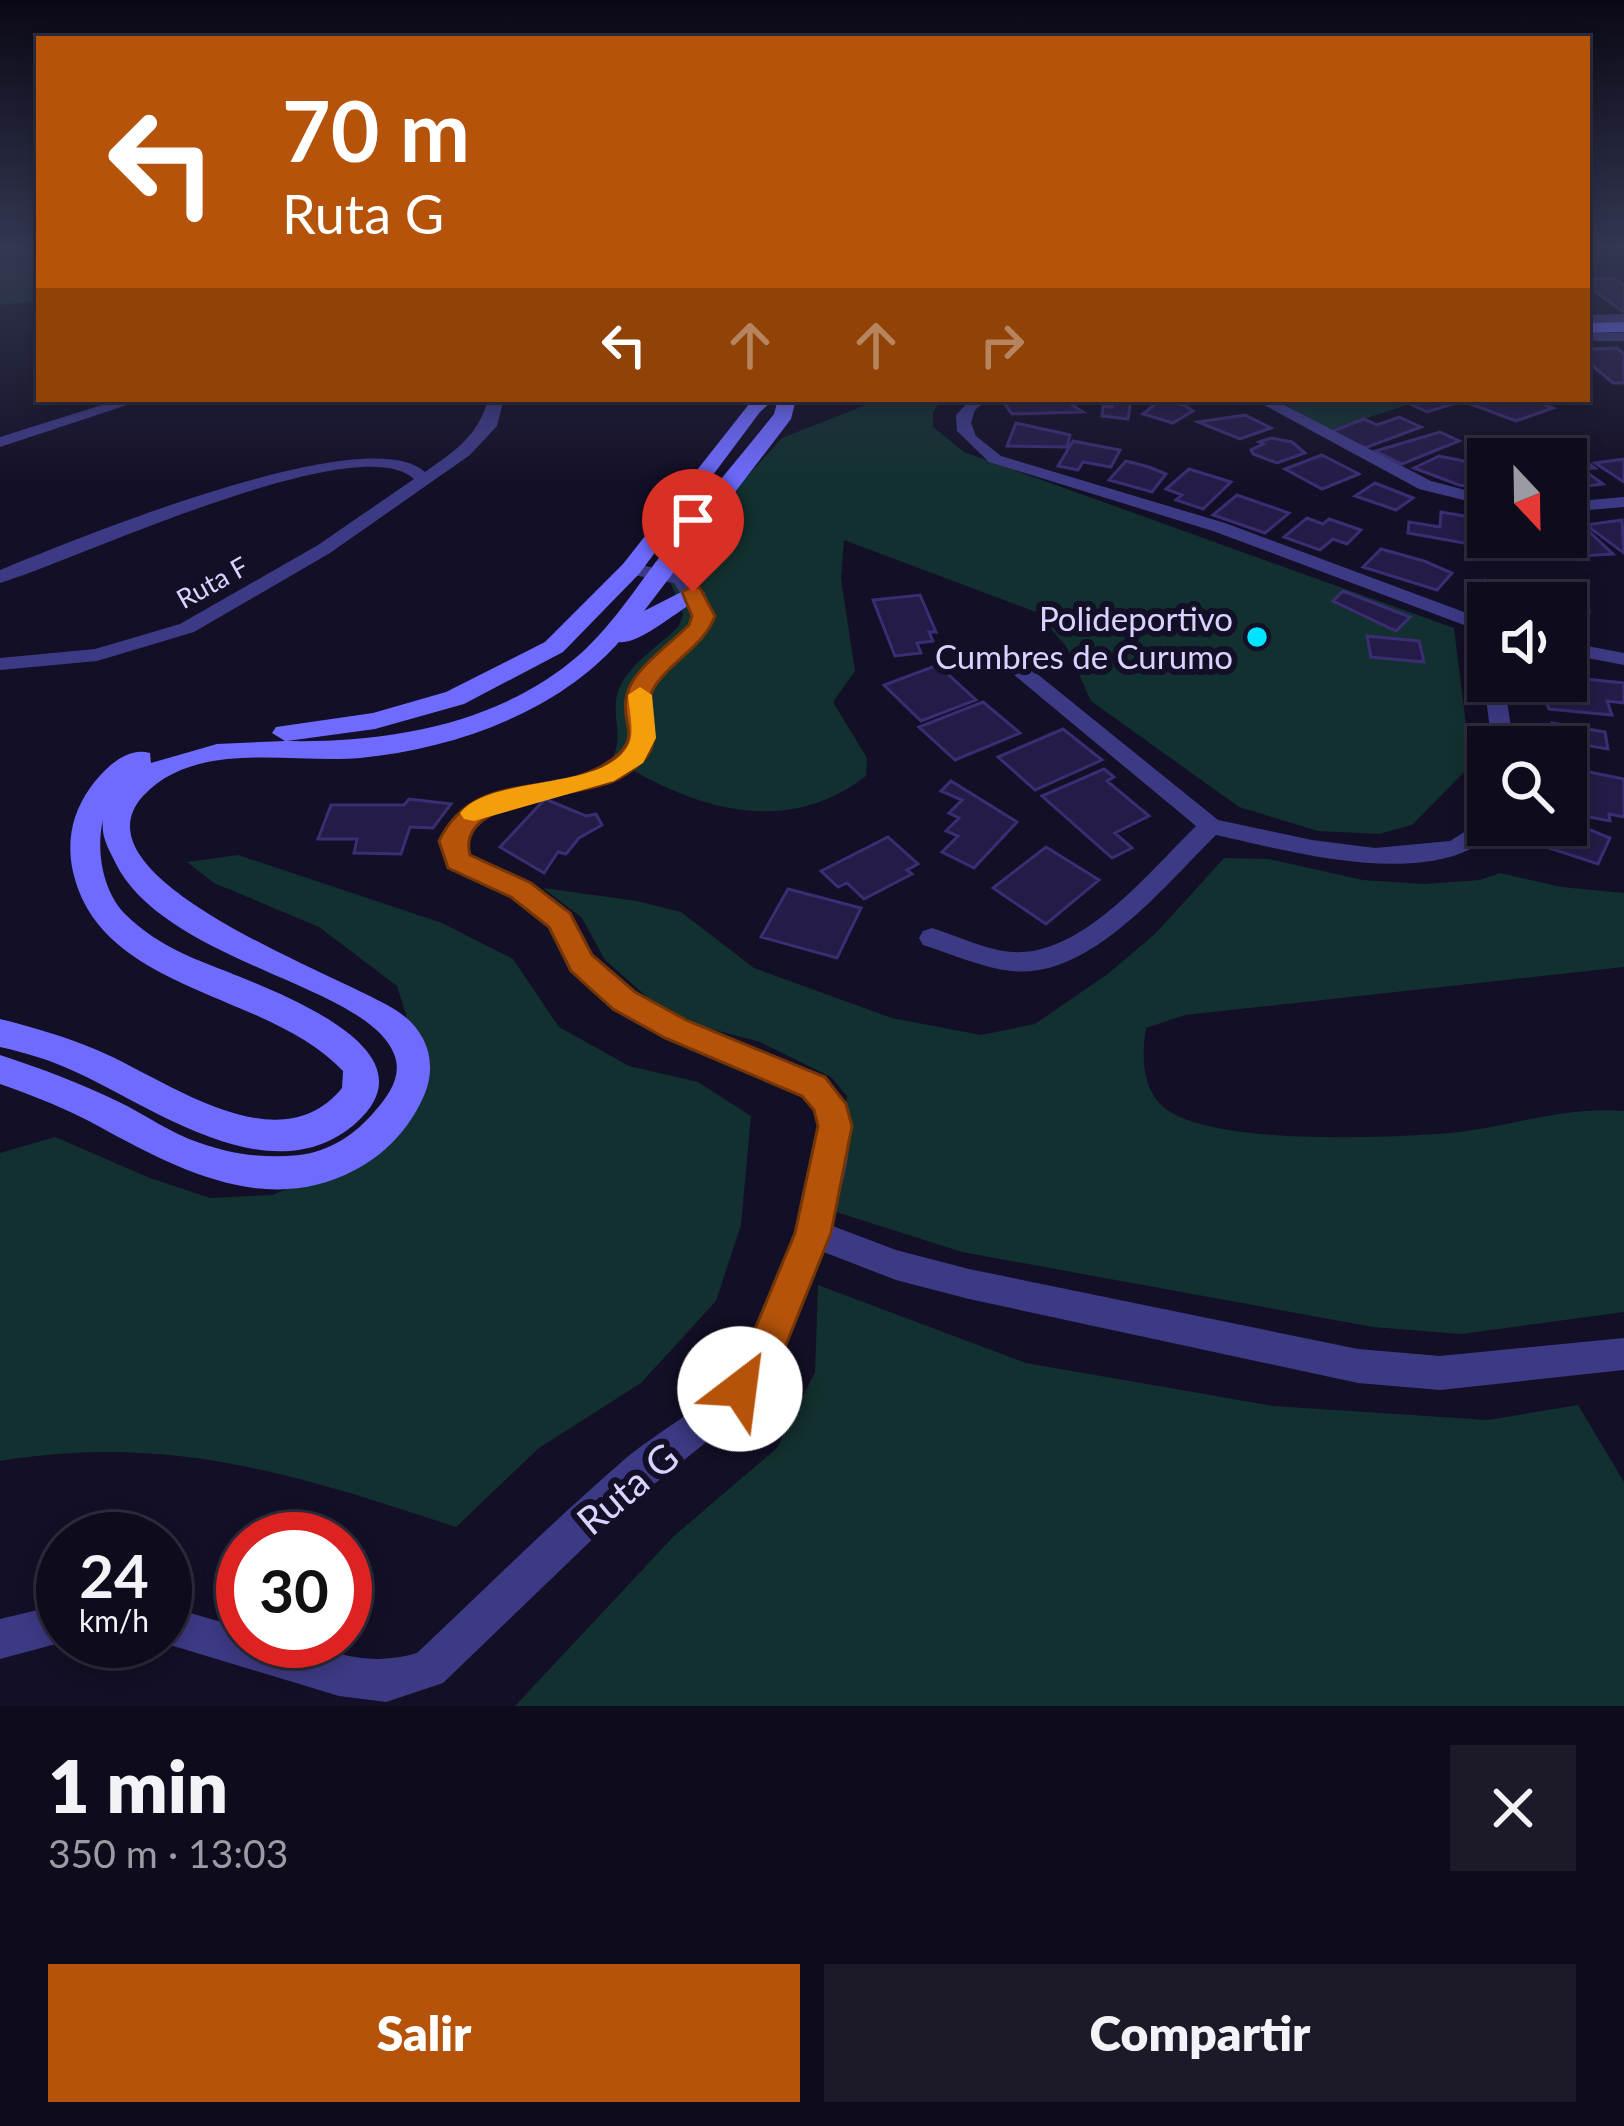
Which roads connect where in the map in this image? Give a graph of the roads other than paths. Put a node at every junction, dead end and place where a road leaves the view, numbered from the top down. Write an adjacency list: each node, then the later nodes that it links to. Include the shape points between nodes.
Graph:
1 (1624, 327): 2 (main road)
2 (1590, 333)
3 (1590, 333): 4 (street)
4 (1624, 337)
5 (86, 402): 12 (street)
6 (127, 402): 12 (street)
7 (496, 402): 13 (street, Ruta F, via 478,438)
8 (761, 402): 17 (main road)
9 (786, 402): 17 (main road, via 784,415)
10 (977, 402): 20 (street, via 961,424 995,459 1220,526)
11 (1267, 402): 14 (street, via 1425,485)
12 (0, 439)
13 (423, 478): 18 (street, via 394,462 293,478 209,500); 25 (street, Ruta F, via 325,549 187,628 97,655)
14 (1467, 496)
15 (1624, 502): 16 (street)
16 (1587, 505)
17 (645, 571): 19 (street, via 681,579); 24 (main road); 29 (main road, via 554,647 475,690 343,728 239,732 174,745 122,771 91,811 87,868 113,921 355,1058 361,1092 334,1119 290,1136 247,1133 86,1060)
18 (0, 577)
19 (693, 592): 24 (main road); 31 (street, Ruta G, via 704,616 643,685 644,738 634,757 604,776 492,803 464,818 453,841 458,861 521,890 560,920 582,963 624,1000 814,1086 835,1126)
20 (1467, 620)
21 (1587, 652): 23 (street)
22 (1004, 656): 26 (street)
23 (1624, 658)
24 (586, 662): 30 (main road, via 469,724 358,749 197,756 146,778 123,802 119,844 154,895 191,923 371,1009 404,1036 414,1052 410,1092 374,1138 319,1169 258,1174 182,1153)
25 (0, 664)
26 (1211, 826): 27 (street, via 1375,856 1456,849); 28 (street, via 1099,932 1061,952 1022,963)
27 (1467, 841)
28 (932, 938)
29 (0, 1033)
30 (0, 1069)
31 (813, 1233): 32 (street, via 969,1285 1358,1366 1440,1373); 34 (street, Ruta G, via 740,1389 704,1427 645,1465 429,1669 386,1682 339,1676)
32 (1624, 1354)
33 (36, 1630): 35 (street)
34 (192, 1633)
35 (0, 1639)

